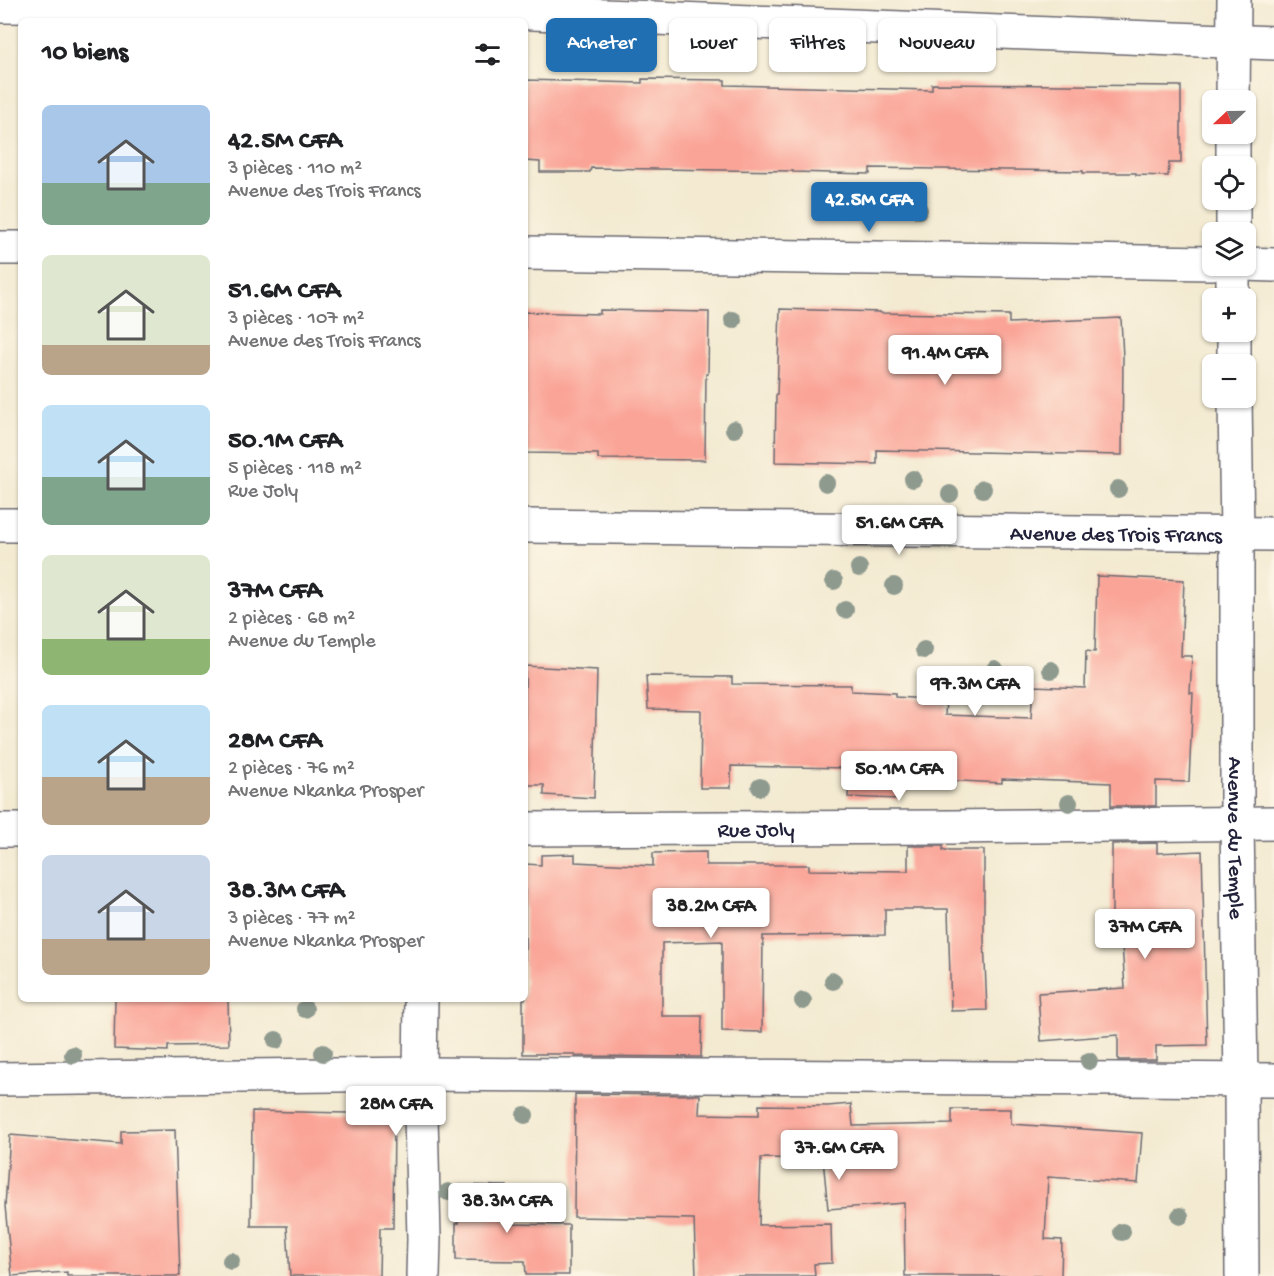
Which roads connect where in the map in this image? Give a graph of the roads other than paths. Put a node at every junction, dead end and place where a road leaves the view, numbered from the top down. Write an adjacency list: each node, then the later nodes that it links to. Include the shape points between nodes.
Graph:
1 (1234, 0): 4 (street)
2 (0, 6): 3 (street)
3 (430, 10): 4 (street)
4 (1234, 41): 5 (street); 6 (street)
5 (1274, 43)
6 (1233, 90)
7 (0, 248): 8 (street)
8 (18, 248)
9 (528, 253): 10 (street)
10 (1202, 263)
11 (1256, 264): 12 (street)
12 (1274, 265)
13 (1235, 408): 17 (street, Avenue du Temple)
14 (0, 525): 15 (street)
15 (18, 525)
16 (528, 526): 17 (street, Avenue des Trois Francs)
17 (1237, 534): 18 (street, Avenue des Trois Francs); 19 (street, Avenue du Temple)
18 (1274, 534)
19 (1236, 823): 20 (street, Rue Joly); 21 (street, Rue Joly); 27 (street, Avenue du Temple)
20 (1274, 823)
21 (528, 829)
22 (0, 830): 23 (street)
23 (18, 830)
24 (421, 1002): 25 (street)
25 (420, 1074): 26 (street); 27 (street); 29 (street)
26 (0, 1079)
27 (1241, 1079): 28 (street); 30 (street, Avenue du Temple)
28 (1274, 1080)
29 (423, 1276)
30 (1242, 1276)

